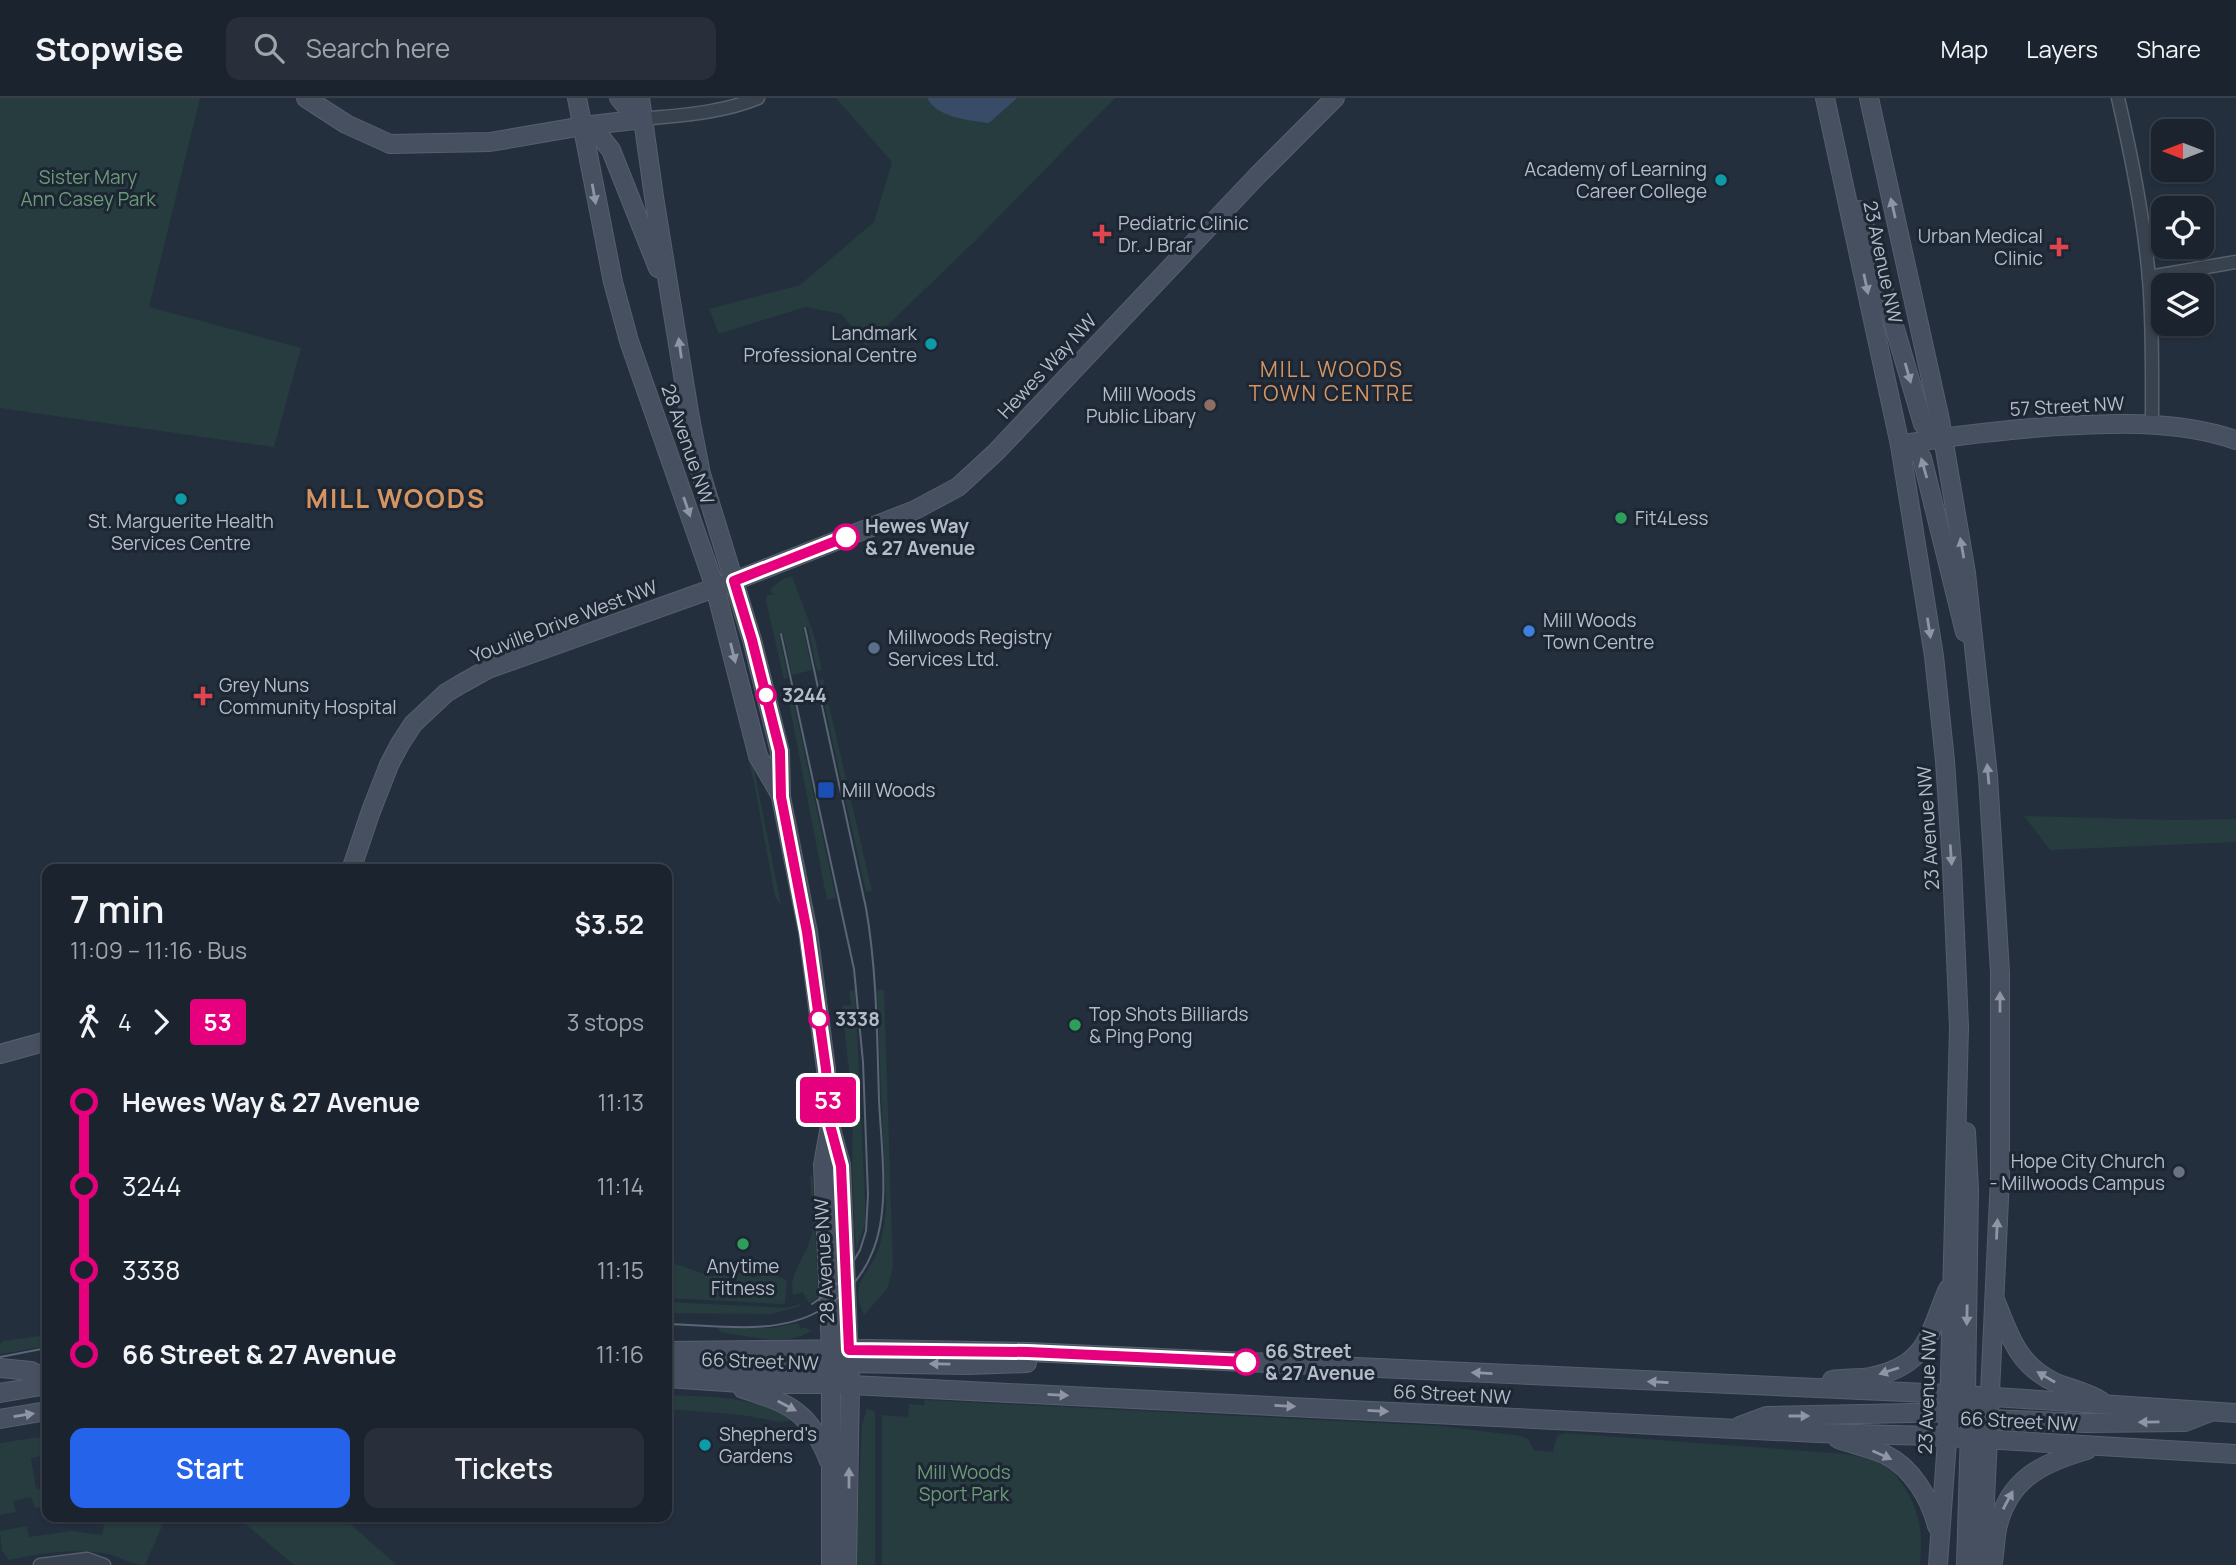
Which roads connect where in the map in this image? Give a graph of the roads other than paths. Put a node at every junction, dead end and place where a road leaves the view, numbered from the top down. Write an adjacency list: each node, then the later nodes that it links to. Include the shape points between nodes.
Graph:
1 (306, 98): 12 (main road, via 346,124 390,144 490,142)
2 (577, 98): 12 (main road, 28 Avenue NW)
3 (619, 98): 11 (main road)
4 (640, 98): 11 (main road, 28 Avenue NW)
5 (758, 98): 11 (street)
6 (1335, 98): 22 (main road, Hewes Way NW, via 964,482 915,510)
7 (1825, 98): 13 (main road, 23 Avenue NW)
8 (1856, 98): 14 (main road)
9 (1869, 98): 14 (main road, 23 Avenue NW)
10 (2118, 98): 16 (street, via 2139,195)
11 (643, 120): 12 (main road); 17 (main road, 28 Avenue NW)
12 (583, 126): 17 (main road, via 599,135 611,150); 23 (main road, 28 Avenue NW, one-way to 23, via 626,329)
13 (1841, 169): 19 (main road, one-way to 19, via 1869,237 1923,424); 21 (main road, 23 Avenue NW, one-way to 21)
14 (1884, 169): 19 (main road, 23 Avenue NW, one-way to 14)
15 (2236, 262): 16 (street)
16 (2149, 277): 18 (street)
17 (673, 303): 22 (main road, 28 Avenue NW, one-way to 17, via 701,474)
18 (2152, 425): 19 (main road, 57 Street NW, via 2075,425); 20 (main road, 57 Street NW)
19 (1943, 437): 21 (main road, 57 Street NW); 24 (main road, 23 Avenue NW, one-way to 19)
20 (2236, 440)
21 (1900, 445): 24 (main road, one-way to 21, via 1922,458 1913,447); 27 (main road, 23 Avenue NW, one-way to 27, via 1934,656 1945,761)
22 (734, 581): 23 (main road, Youville Drive West NW); 25 (main road, 28 Avenue NW, via 780,751)
23 (715, 587): 25 (main road, 28 Avenue NW, one-way to 25, via 758,756); 26 (main road, Youville Drive West NW, via 488,669 446,693 414,724 394,754)
24 (1978, 677): 31 (main road, 23 Avenue NW, one-way to 24, via 2000,1177 2000,972)
25 (781, 797): 33 (main road, 28 Avenue NW, via 807,932 830,1125 841,1166)
26 (353, 864)
27 (1959, 1027): 30 (main road, 23 Avenue NW); 49 (main road, one-way to 49, via 1969,1190)
28 (42, 1042): 29 (main road)
29 (0, 1054)
30 (1952, 1280): 42 (main road, one-way to 42, via 1913,1361 1868,1377); 49 (main road, 23 Avenue NW)
31 (1994, 1297): 44 (main road, 23 Avenue NW); 45 (main road, one-way to 31, via 2029,1367 2011,1340)
32 (672, 1351): 33 (main road, 66 Street NW)
33 (840, 1357): 34 (main road, via 815,1366); 39 (main road); 40 (main road, 28 Avenue NW); 42 (main road, 66 Street NW, one-way to 33, via 1028,1352)
34 (672, 1367)
35 (0, 1368): 36 (main road)
36 (42, 1376)
37 (672, 1378): 38 (main road, 66 Street NW)
38 (723, 1382): 39 (main road, 66 Street NW); 56 (main road, one-way to 56, via 785,1403 800,1413 809,1421)
39 (831, 1384): 40 (main road, 66 Street NW); 56 (main road)
40 (849, 1385): 51 (main road, 66 Street NW, one-way to 51); 61 (main road, 28 Avenue NW, one-way to 40)
41 (42, 1386): 43 (main road)
42 (1788, 1387): 49 (main road, 66 Street NW)
43 (0, 1393)
44 (1989, 1396): 45 (main road, 66 Street NW); 49 (main road, 66 Street NW)
45 (2108, 1405): 46 (main road, 66 Street NW)
46 (2215, 1411): 48 (main road, 66 Street NW); 49 (main road, one-way to 49, via 2185,1422 2086,1423)
47 (42, 1412): 50 (main road, one-way to 47)
48 (2236, 1413)
49 (1969, 1416): 51 (main road, one-way to 49, via 1767,1416); 53 (main road, 66 Street NW); 54 (main road, 66 Street NW); 63 (main road); 64 (main road, 23 Avenue NW)
50 (0, 1419)
51 (1734, 1429): 52 (main road, 66 Street NW)
52 (1818, 1433): 53 (main road, 66 Street NW); 57 (main road, one-way to 57, via 1876,1451 1898,1463 1922,1489)
53 (1947, 1437): 57 (main road, 23 Avenue NW)
54 (2100, 1447): 55 (main road, 66 Street NW); 65 (main road, one-way to 54, via 2001,1514 2022,1480 2056,1460)
55 (2236, 1454)
56 (831, 1466): 60 (main road)
57 (1940, 1544): 62 (main road, 23 Avenue NW)
58 (40, 1565): 59 (street, via 87,1559)
59 (104, 1565)
60 (831, 1565)
61 (847, 1565)
62 (1938, 1565)
63 (1966, 1565)
64 (1982, 1565)
65 (1992, 1565)

